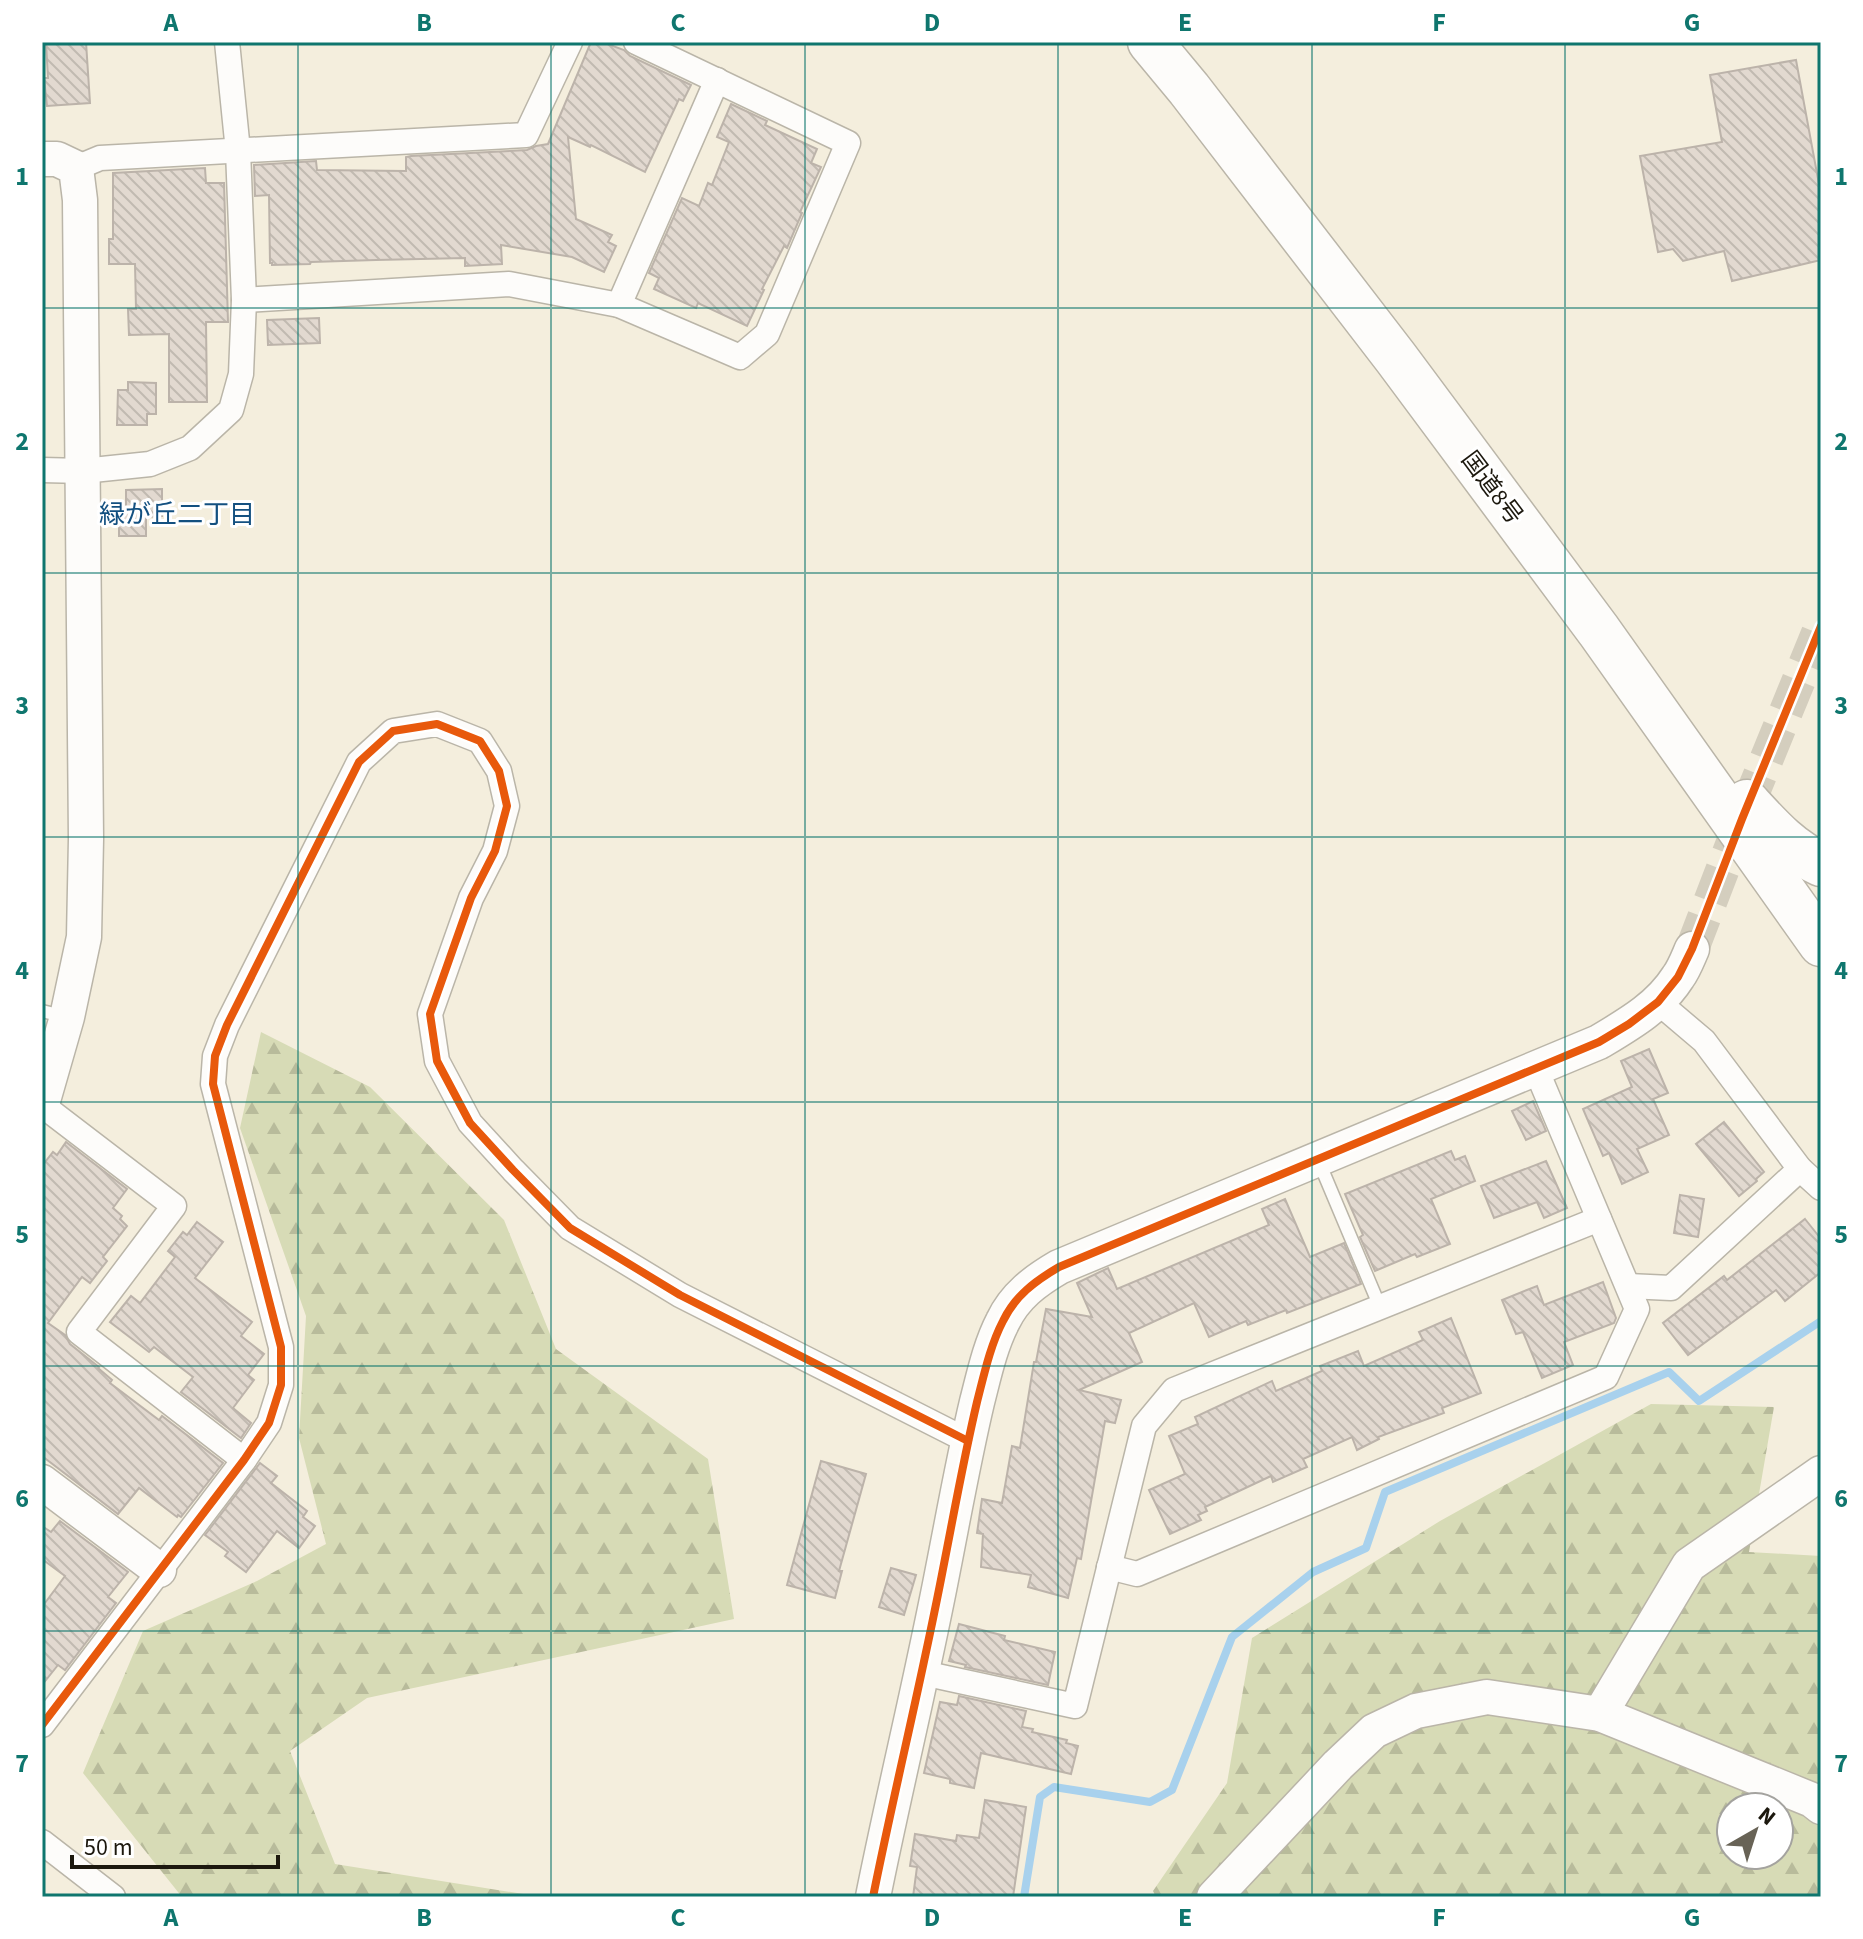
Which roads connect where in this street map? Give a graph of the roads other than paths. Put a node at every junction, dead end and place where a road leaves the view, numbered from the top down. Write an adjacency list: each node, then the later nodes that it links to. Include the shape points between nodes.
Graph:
1 (227, 42): 6 (street)
2 (570, 42): 6 (street, via 526,135)
3 (636, 42): 5 (street)
4 (1150, 42): 13 (highway, 国道8号, via 1396,358)
5 (717, 80): 10 (street); 10 (street, via 848,143 767,334 740,357)
6 (238, 151): 8 (street, via 100,158); 9 (street)
7 (42, 159): 8 (street)
8 (76, 168): 12 (street)
9 (244, 300): 10 (street, via 509,284); 12 (street, via 241,374 231,410 190,448 150,464)
10 (619, 305)
11 (42, 470): 12 (street)
12 (83, 471): 18 (street, via 84,937)
13 (1599, 631): 14 (highway, via 1776,835); 15 (highway, 国道8号)
14 (1821, 864)
15 (1821, 944)
16 (1692, 949): 17 (street)
17 (1658, 1002): 19 (street, via 1599,1042); 22 (street, via 1704,1041)
18 (54, 1014): 20 (street)
19 (1536, 1069): 21 (street); 24 (street)
20 (42, 1105): 28 (street, via 174,1206 79,1332)
21 (1318, 1159): 26 (lane); 27 (street, via 1037,1280 1019,1295 1003,1320)
22 (1800, 1169): 23 (street); 25 (street, via 1671,1288)
23 (1821, 1188)
24 (1599, 1219): 25 (street); 26 (street)
25 (1628, 1286): 31 (street, via 1637,1309 1606,1377 1137,1574)
26 (1380, 1307): 31 (street, via 1174,1390 1144,1426)
27 (968, 1441): 28 (street, via 680,1295 570,1228 470,1123 437,1061 430,1014 471,898 495,851 507,806 499,771 480,741 437,724 393,731 359,762 215,1056 213,1084 281,1347 281,1385 269,1423); 33 (street)
28 (244, 1460): 32 (street)
29 (1821, 1473): 34 (street, via 1689,1565)
30 (42, 1482): 32 (street)
31 (1109, 1567): 33 (street, via 1075,1706)
32 (159, 1570): 35 (street)
33 (923, 1673): 39 (street)
34 (1600, 1714): 36 (street); 40 (street, via 1487,1697 1416,1711 1374,1731)
35 (42, 1725)
36 (1821, 1807)
37 (42, 1842): 38 (street)
38 (113, 1897)
39 (873, 1897)
40 (1214, 1897)

